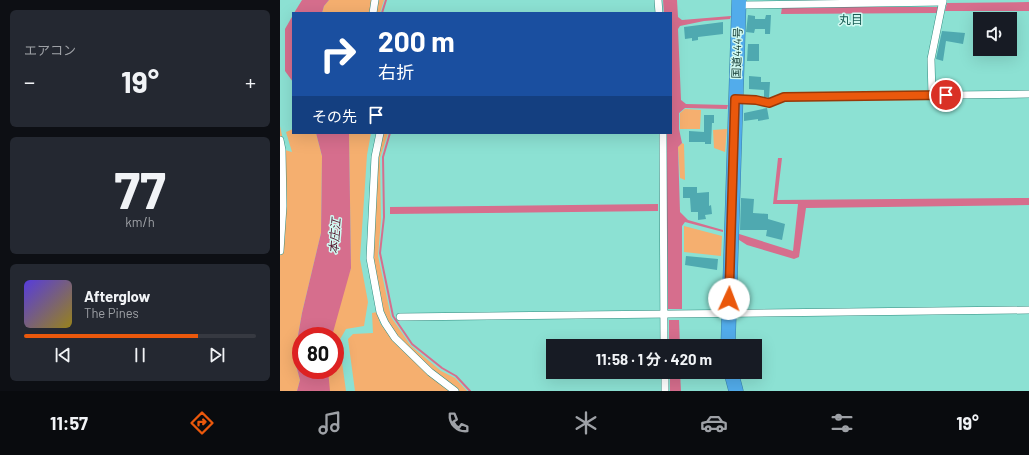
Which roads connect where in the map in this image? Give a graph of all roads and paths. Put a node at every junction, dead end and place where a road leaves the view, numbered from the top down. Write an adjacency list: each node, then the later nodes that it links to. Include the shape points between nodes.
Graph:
1 (375, 0): 6 (street)
2 (658, 0): 7 (street)
3 (933, 1): 4 (street); 5 (street)
4 (943, 1): 9 (street, via 931,59)
5 (739, 2): 10 (highway, 国道444号)
6 (373, 12)
7 (659, 12)
8 (1029, 94): 9 (street)
9 (932, 95): 10 (street, via 784,97 769,103)
10 (735, 99): 16 (highway, 国道444号)
11 (380, 134): 23 (street, via 375,157 370,258 380,312 384,323 395,338 430,372)
12 (663, 134): 17 (street)
13 (280, 140): 14 (street, via 283,206)
14 (280, 251)
15 (1029, 310): 16 (street)
16 (728, 313): 17 (street); 20 (highway, 国道444号)
17 (664, 314): 18 (street); 19 (street)
18 (400, 317)
19 (664, 339)
20 (728, 339)
21 (664, 379): 24 (street)
22 (733, 379): 25 (highway)
23 (455, 391)
24 (665, 391)
25 (736, 391)

